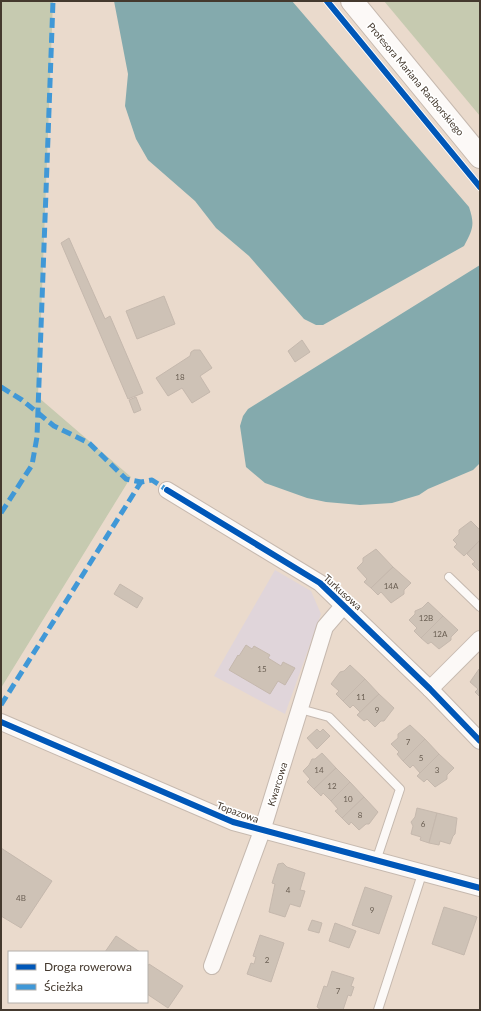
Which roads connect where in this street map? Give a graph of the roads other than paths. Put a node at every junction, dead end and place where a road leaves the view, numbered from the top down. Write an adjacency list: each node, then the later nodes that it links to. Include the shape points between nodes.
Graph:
1 (352, 1): 2 (main road, Profesora Mariana Raciborskiego)
2 (480, 157)
3 (167, 490): 5 (street, Turkusowa, via 320,583)
4 (449, 577): 6 (lane)
5 (344, 605): 8 (street, Turkusowa); 9 (street, Kwarcowa, via 325,627)
6 (480, 607)
7 (480, 639): 8 (street)
8 (430, 689): 11 (street, Turkusowa)
9 (300, 709): 12 (street, Kwarcowa); 13 (lane, via 329,717 400,789)
10 (1, 722): 12 (street, Topazowa, via 233,822)
11 (480, 741)
12 (262, 831): 13 (street, Topazowa); 16 (street, Kwarcowa)
13 (376, 861): 14 (street, Topazowa)
14 (422, 874): 15 (street, Topazowa); 17 (lane)
15 (480, 888)
16 (212, 966)
17 (378, 1010)

